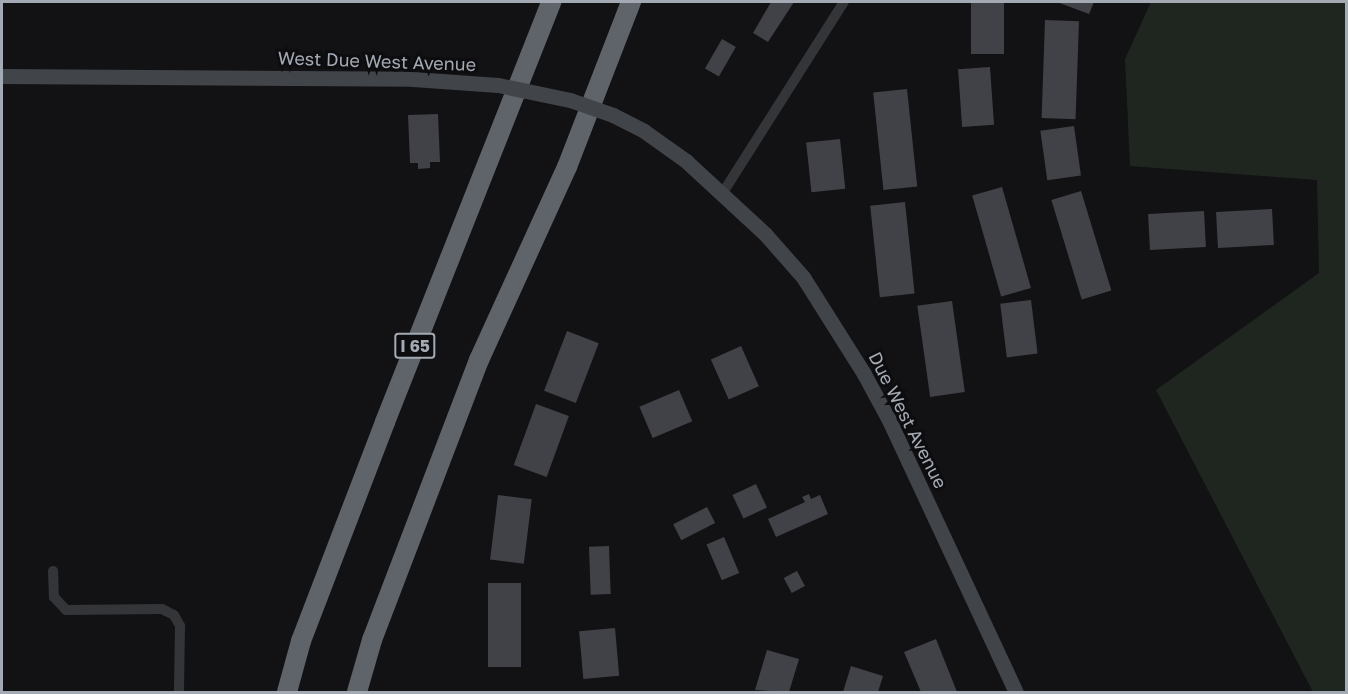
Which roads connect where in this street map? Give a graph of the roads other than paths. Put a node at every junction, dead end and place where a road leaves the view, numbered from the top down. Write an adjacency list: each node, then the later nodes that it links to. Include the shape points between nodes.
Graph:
1 (551, 2): 8 (highway, I 65, via 372,454 301,641)
2 (631, 2): 9 (highway, via 567,167 478,360 372,640)
3 (844, 2): 5 (street)
4 (2, 76): 5 (main road, West Due West Avenue, bridge, via 413,79 498,85 570,100 613,115 680,156)
5 (722, 194): 10 (main road, Due West Avenue, via 765,234 802,277 864,374 899,440)
6 (53, 571): 7 (street, via 54,597 66,610 162,609 174,615 180,626)
7 (179, 693)
8 (287, 693)
9 (357, 693)
10 (1016, 693)

